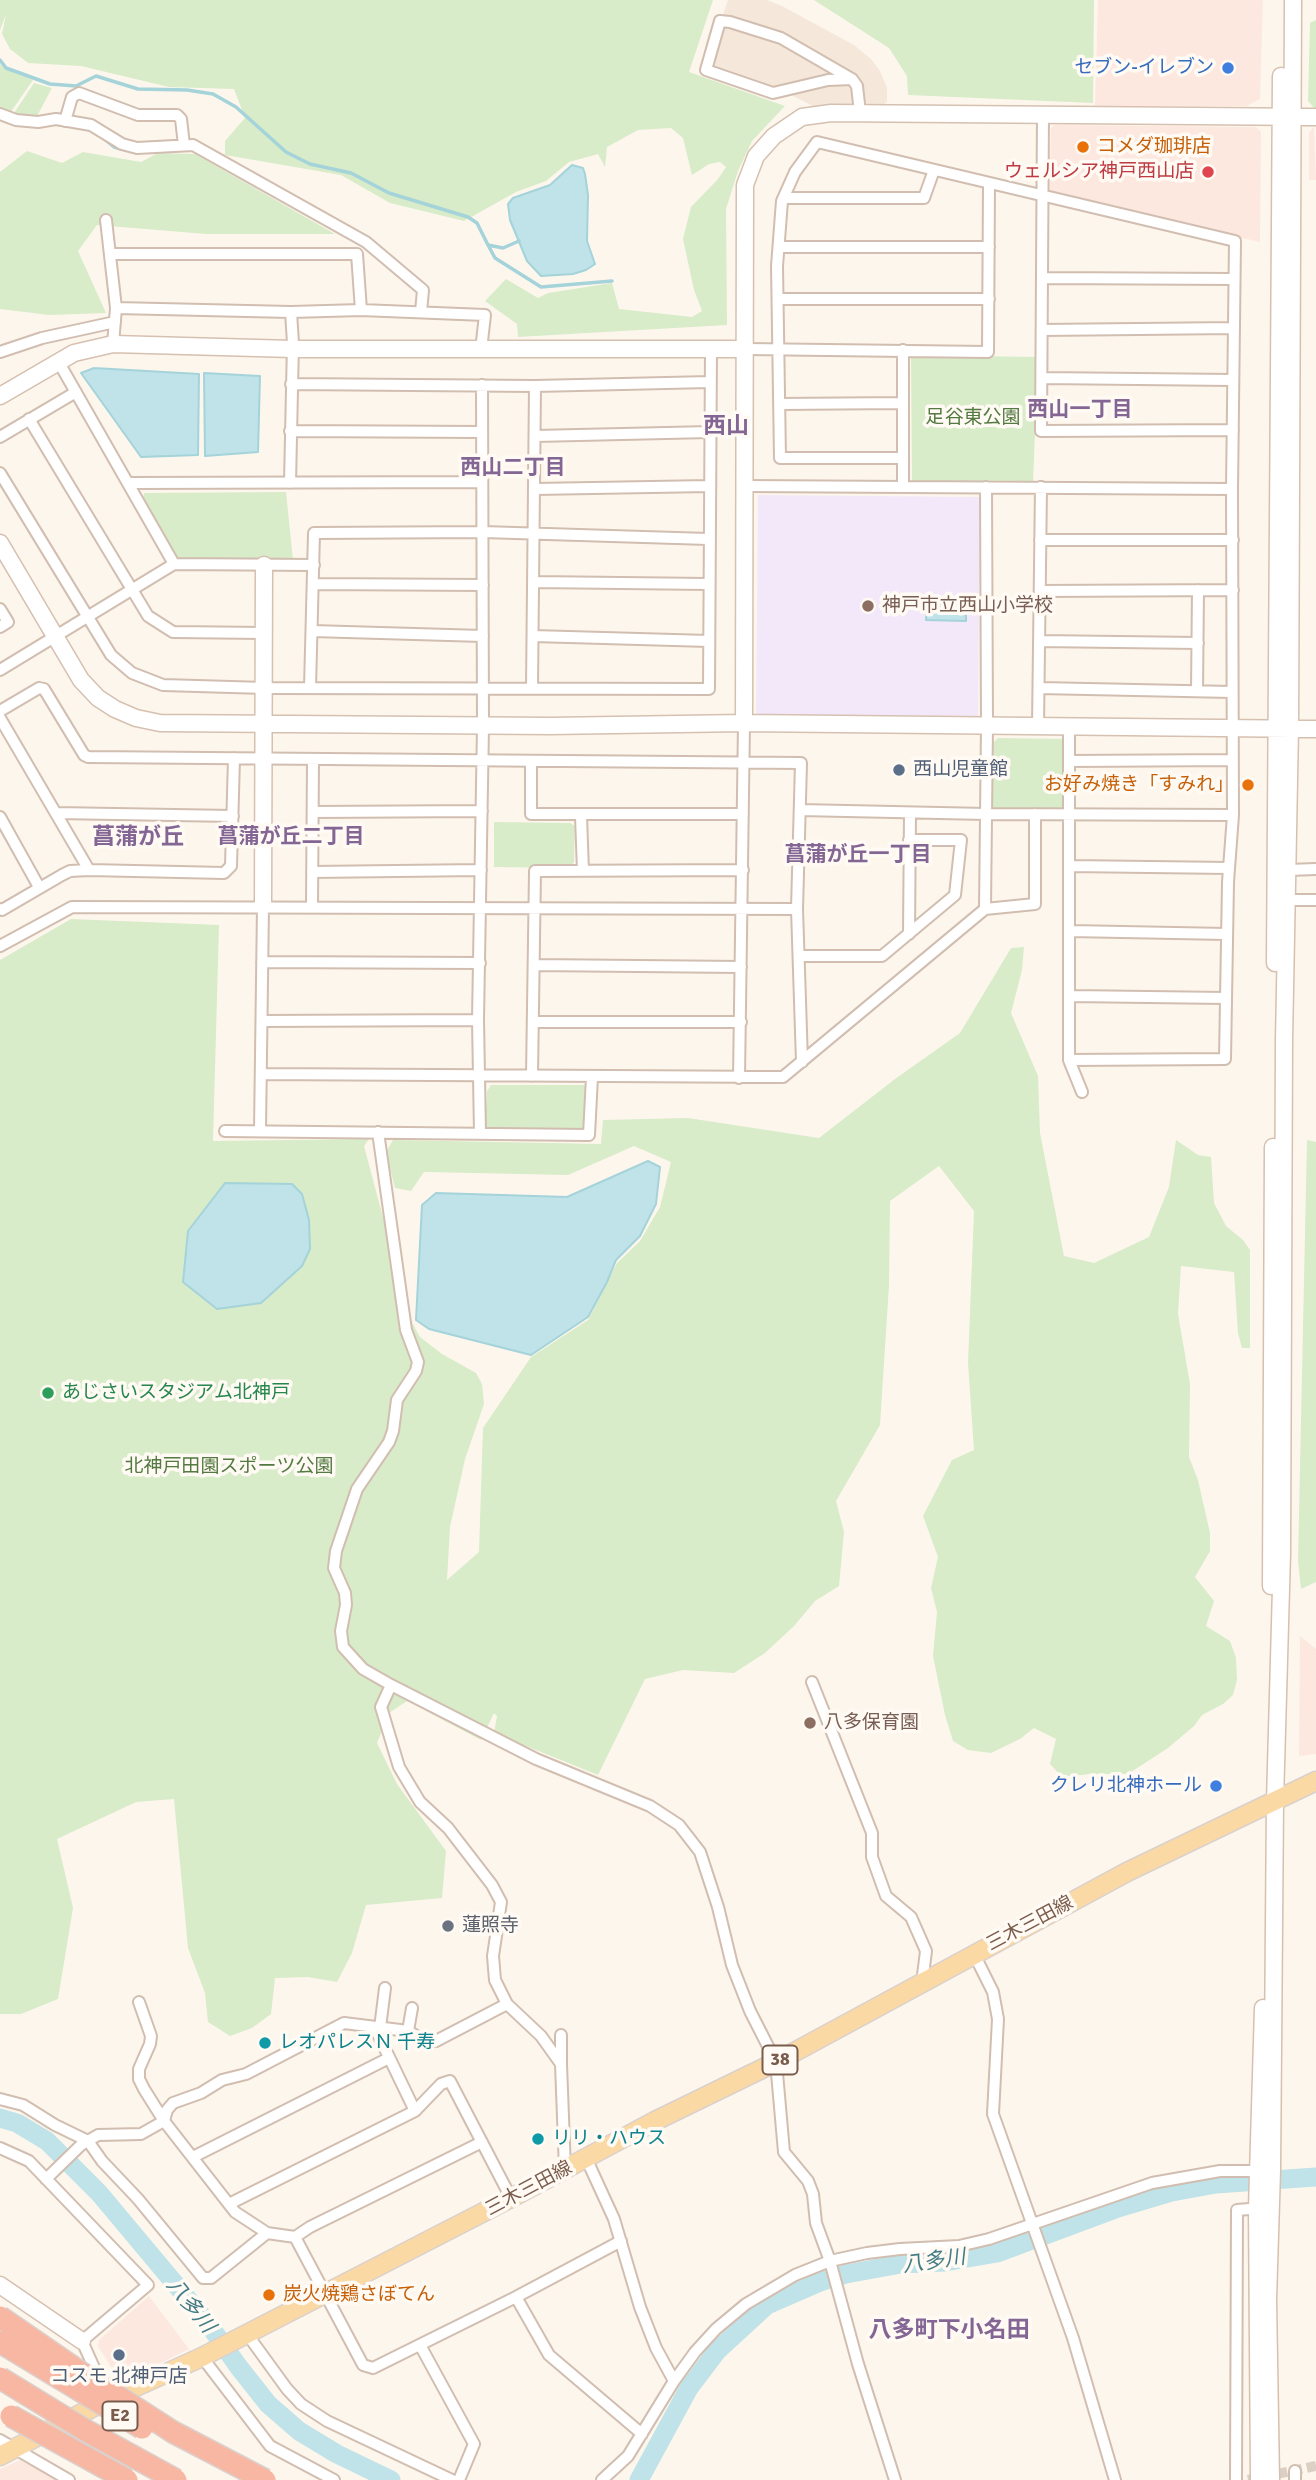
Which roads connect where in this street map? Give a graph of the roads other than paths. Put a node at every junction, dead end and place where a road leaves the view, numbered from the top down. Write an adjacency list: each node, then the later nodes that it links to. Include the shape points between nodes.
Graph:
1 (1281, 0): 7 (street)
2 (1293, 0): 7 (street)
3 (852, 79): 3 (street, via 781,38 720,20 706,70 773,93); 4 (street)
4 (860, 113): 5 (street); 32 (street, via 802,117 774,136 756,156 745,186)
5 (1043, 113): 7 (street); 13 (street)
6 (0, 114): 9 (street, via 16,120)
7 (1287, 117): 8 (street); 113 (street)
8 (1316, 117)
9 (65, 121): 10 (street, via 91,125 137,148); 10 (street, via 72,97 79,93 138,115 177,115)
10 (184, 145): 26 (street, via 204,151 366,242 423,290)
11 (934, 170): 12 (street); 14 (street, via 924,198); 14 (street, via 817,142 795,172)
12 (989, 183): 13 (street); 17 (street)
13 (1042, 196): 19 (street); 20 (street, via 1235,242)
14 (784, 198): 16 (street)
15 (106, 220): 18 (street)
16 (779, 247): 17 (street); 21 (street)
17 (989, 247): 22 (street)
18 (110, 254): 23 (street); 24 (street, via 357,254)
19 (1042, 278): 20 (street); 29 (street)
20 (1234, 279): 28 (street)
21 (778, 299): 22 (street); 35 (street)
22 (989, 299): 36 (street, via 988,352)
23 (116, 308): 25 (street); 27 (street)
24 (361, 310): 25 (street); 26 (street)
25 (291, 312): 31 (street)
26 (421, 312): 33 (street, via 485,315)
27 (115, 322): 30 (street); 37 (street)
28 (1234, 328): 29 (street); 40 (street)
29 (1042, 330): 39 (street)
30 (113, 344): 31 (street); 38 (street)
31 (293, 349): 33 (street); 42 (street)
32 (746, 349): 34 (street); 35 (street); 62 (street)
33 (481, 350): 34 (street)
34 (711, 350): 41 (street)
35 (778, 350): 36 (street); 48 (street)
36 (903, 350): 47 (street)
37 (0, 352)
38 (58, 361): 45 (street); 46 (street)
39 (1042, 378): 40 (street); 50 (street, via 1041,431)
40 (1233, 380): 50 (street)
41 (710, 382): 44 (street); 53 (street)
42 (291, 383): 43 (street); 51 (street)
43 (482, 385): 44 (street); 52 (street)
44 (535, 386): 54 (street)
45 (76, 392): 49 (street); 59 (street)
46 (0, 396)
47 (902, 403): 48 (street); 56 (street)
48 (779, 404): 56 (street, via 780,458)
49 (29, 419): 55 (street); 83 (street)
50 (1233, 430): 67 (street)
51 (290, 431): 52 (street); 60 (street)
52 (482, 432): 58 (street)
53 (710, 432): 54 (street); 61 (street)
54 (535, 436): 66 (street)
55 (0, 437)
56 (902, 458): 63 (street)
57 (0, 473): 86 (street)
58 (482, 482): 60 (street); 68 (street)
59 (128, 483): 60 (street); 74 (street)
60 (290, 483)
61 (709, 486): 66 (street); 70 (street)
62 (745, 486): 63 (street); 106 (street)
63 (903, 487): 64 (street)
64 (986, 487): 65 (street); 108 (street)
65 (1041, 487): 67 (street); 71 (street)
66 (535, 489): 69 (street)
67 (1232, 489): 72 (street)
68 (482, 532): 69 (street); 76 (street, via 314,534); 80 (street)
69 (535, 534): 70 (street); 77 (street)
70 (708, 539): 79 (street)
71 (1040, 540): 72 (street); 84 (street)
72 (1233, 540): 82 (street)
73 (0, 543): 92 (street)
74 (174, 564): 75 (street); 83 (street)
75 (264, 565): 76 (street); 89 (street)
76 (314, 565): 78 (street)
77 (534, 582): 79 (street); 91 (street)
78 (313, 584): 80 (street); 88 (street)
79 (708, 584): 93 (street)
80 (482, 585): 90 (street)
81 (1198, 590): 82 (street); 84 (street); 95 (street)
82 (1233, 590): 103 (street)
83 (131, 591): 86 (street); 89 (street, via 148,616 173,632)
84 (1040, 591): 94 (street)
85 (0, 609): 87 (street, via 8,622)
86 (87, 618): 92 (street); 97 (street, via 111,655 132,673 163,685)
87 (0, 627)
88 (312, 631): 90 (street); 98 (street)
89 (264, 633): 97 (street)
90 (483, 636): 99 (street)
91 (533, 636): 93 (street); 100 (street)
92 (55, 638): 96 (street); 107 (street, via 81,680 98,698 125,714 160,723)
93 (709, 641): 100 (street, via 709,690)
94 (1039, 641): 95 (street); 101 (street)
95 (1198, 643): 102 (street)
96 (0, 670)
97 (265, 688): 98 (street); 107 (street)
98 (310, 688): 99 (street)
99 (482, 688): 100 (street); 109 (street)
100 (532, 688)
101 (1039, 688): 102 (street); 110 (street)
102 (1197, 691): 103 (street)
103 (1232, 692): 112 (street)
104 (0, 711): 115 (street, via 44,689 88,757)
105 (0, 718): 126 (street)
106 (744, 723): 108 (street); 109 (street); 122 (street)
107 (265, 724): 109 (street); 116 (street)
108 (987, 725): 110 (street); 130 (street)
109 (483, 726): 118 (street)
110 (1038, 726): 111 (street)
111 (1069, 726): 112 (street); 121 (street)
112 (1232, 727): 113 (street); 119 (street)
113 (1283, 728): 114 (street); 143 (street); 187 (street, via 1270,1244)
114 (1316, 729)
115 (234, 758): 116 (street); 133 (street)
116 (265, 759): 117 (street); 149 (street)
117 (313, 759): 118 (street); 125 (street)
118 (482, 760): 120 (street); 124 (street)
119 (1232, 760): 121 (street); 132 (street)
120 (531, 761): 122 (street); 134 (street, via 531,814)
121 (1069, 761): 128 (street)
122 (743, 763): 123 (street, via 801,764); 129 (street)
123 (800, 810): 127 (street); 155 (street)
124 (482, 811): 125 (street); 141 (street)
125 (313, 812): 145 (street)
126 (56, 813): 133 (street); 140 (street)
127 (910, 813): 130 (street); 136 (street)
128 (1070, 813): 131 (street); 132 (street); 137 (street)
129 (743, 814): 134 (street); 142 (street)
130 (986, 814): 131 (street); 156 (street)
131 (1035, 814): 156 (street, via 1035,904)
132 (1233, 815): 138 (street)
133 (233, 816): 140 (street, via 231,866 225,873)
134 (582, 816): 144 (street)
135 (0, 817): 146 (street)
136 (909, 839): 158 (street); 158 (street, via 961,839 955,895)
137 (1070, 866): 138 (street); 157 (street)
138 (1229, 868): 159 (street)
139 (1316, 869): 143 (street)
140 (89, 870): 146 (street, via 70,871)
141 (481, 870): 145 (street); 151 (street)
142 (743, 870): 144 (street); 153 (street)
143 (1288, 870): 147 (street)
144 (583, 871): 152 (street, via 535,871)
145 (312, 872): 150 (street)
146 (39, 887): 154 (street)
147 (1287, 900): 148 (street); 187 (street, via 1282,1553)
148 (1316, 900)
149 (263, 906): 150 (street); 160 (street, via 72,906); 162 (street)
150 (312, 906): 151 (street)
151 (481, 906): 152 (street); 163 (street)
152 (534, 907): 153 (street); 164 (street)
153 (741, 908): 155 (street); 165 (street)
154 (0, 909)
155 (797, 909): 161 (street)
156 (985, 909): 173 (street)
157 (1070, 931): 159 (street); 166 (street)
158 (909, 934): 161 (street, via 882,956)
159 (1227, 934): 167 (street)
160 (0, 946)
161 (799, 956): 173 (street)
162 (262, 962): 163 (street); 169 (street)
163 (480, 963): 168 (street)
164 (534, 965): 165 (street); 170 (street)
165 (741, 967): 171 (street)
166 (1070, 996): 167 (street); 172 (street)
167 (1226, 998): 172 (street, via 1225,1059)
168 (478, 1020): 169 (street); 175 (street)
169 (262, 1021): 174 (street)
170 (533, 1022): 171 (street); 176 (street)
171 (741, 1022): 178 (street)
172 (1069, 1060): 179 (street)
173 (802, 1062): 178 (street, via 783,1077)
174 (261, 1074): 175 (street); 180 (street)
175 (480, 1075): 176 (street); 183 (street)
176 (532, 1076): 177 (street)
177 (592, 1077): 178 (street); 183 (street, via 589,1135)
178 (738, 1077)
179 (1082, 1092)
180 (260, 1130): 181 (street); 182 (street)
181 (225, 1131)
182 (378, 1132): 183 (street); 185 (street, via 406,1330 418,1362 397,1401 389,1442 357,1489 334,1569 345,1593 343,1647 363,1668)
183 (480, 1133)
184 (812, 1682): 189 (street, via 872,1833 872,1857 886,1896 911,1917 926,1951)
185 (391, 1685): 192 (street, via 381,1707 399,1767 420,1802 448,1828 501,1902 493,1956 495,1980); 198 (street, via 536,1759 650,1806 679,1825 700,1852 732,1965)
186 (1316, 1781): 187 (main road, 三木三田線 / 38)
187 (1270, 1803): 188 (main road, 三木三田線 / 38, via 1127,1872); 209 (street)
188 (974, 1954): 189 (main road, 三木三田線 / 38); 214 (street, via 993,1992 998,2019 993,2114)
189 (922, 1983): 198 (main road, 三木三田線 / 38)
190 (385, 1989): 194 (street)
191 (139, 2002): 202 (street, via 150,2044 139,2079)
192 (507, 2004): 195 (street, via 436,2041 426,2042); 199 (street, via 541,2036)
193 (412, 2008): 195 (street)
194 (377, 2028): 195 (street); 197 (street); 202 (street, via 344,2023 246,2074 173,2103)
195 (408, 2031)
196 (561, 2035): 199 (street)
197 (389, 2058): 201 (street); 206 (street)
198 (776, 2062): 207 (main road, 三木三田線 / 38); 218 (street, via 784,2152 808,2181)
199 (561, 2064): 208 (street)
200 (0, 2099): 204 (street, via 23,2105)
201 (415, 2111): 203 (street, via 441,2084 450,2081); 212 (street)
202 (164, 2121): 204 (street, via 141,2134 98,2135); 206 (street)
203 (482, 2142): 211 (street); 216 (street)
204 (85, 2143): 210 (street); 215 (street, via 203,2277 211,2278)
205 (0, 2148): 210 (street)
206 (192, 2157): 212 (street)
207 (586, 2158): 208 (main road, 三木三田線 / 38); 217 (street)
208 (565, 2170): 211 (main road, 三木三田線 / 38)
209 (1265, 2171): 213 (street); 214 (street, via 1220,2171 1152,2183)
210 (49, 2176): 224 (street, via 148,2285)
211 (511, 2199): 220 (main road, 三木三田線 / 38)
212 (229, 2204): 215 (street)
213 (1264, 2208): 245 (street, via 1237,2210); 246 (street); 247 (street)
214 (1032, 2224): 218 (street, via 959,2246 900,2249); 244 (street, via 1073,2339)
215 (267, 2233): 216 (street)
216 (295, 2237): 220 (street)
217 (621, 2241): 221 (street); 229 (street, via 640,2307)
218 (830, 2261): 229 (street, via 794,2275 747,2304 716,2329); 243 (street)
219 (0, 2285): 224 (street)
220 (324, 2294): 223 (main road, 三木三田線 / 38); 226 (street, via 363,2365 373,2368)
221 (516, 2297): 226 (street); 232 (street, via 549,2355)
222 (0, 2317): 239 (highway, bridge, via 173,2432)
223 (245, 2335): 227 (main road, 三木三田線 / 38); 241 (street, via 301,2404)
224 (82, 2341): 230 (street)
225 (0, 2343): 238 (highway, E2, bridge, via 157,2437)
226 (420, 2345): 242 (street, via 474,2444)
227 (204, 2356): 230 (main road, 三木三田線 / 38); 240 (street, via 270,2446)
228 (0, 2378): 237 (highway, E2, bridge)
229 (674, 2381): 232 (street)
230 (108, 2399): 233 (main road, 三木三田線 / 38)
231 (11, 2416): 236 (highway, bridge)
232 (642, 2434): 234 (street)
233 (5, 2449): 235 (street)
234 (606, 2479)
235 (69, 2480)
236 (127, 2480)
237 (176, 2480)
238 (244, 2480)
239 (265, 2480)
240 (334, 2480)
241 (452, 2480)
242 (459, 2480)
243 (895, 2480)
244 (1115, 2480)
245 (1236, 2480)
246 (1259, 2480)
247 (1271, 2480)

